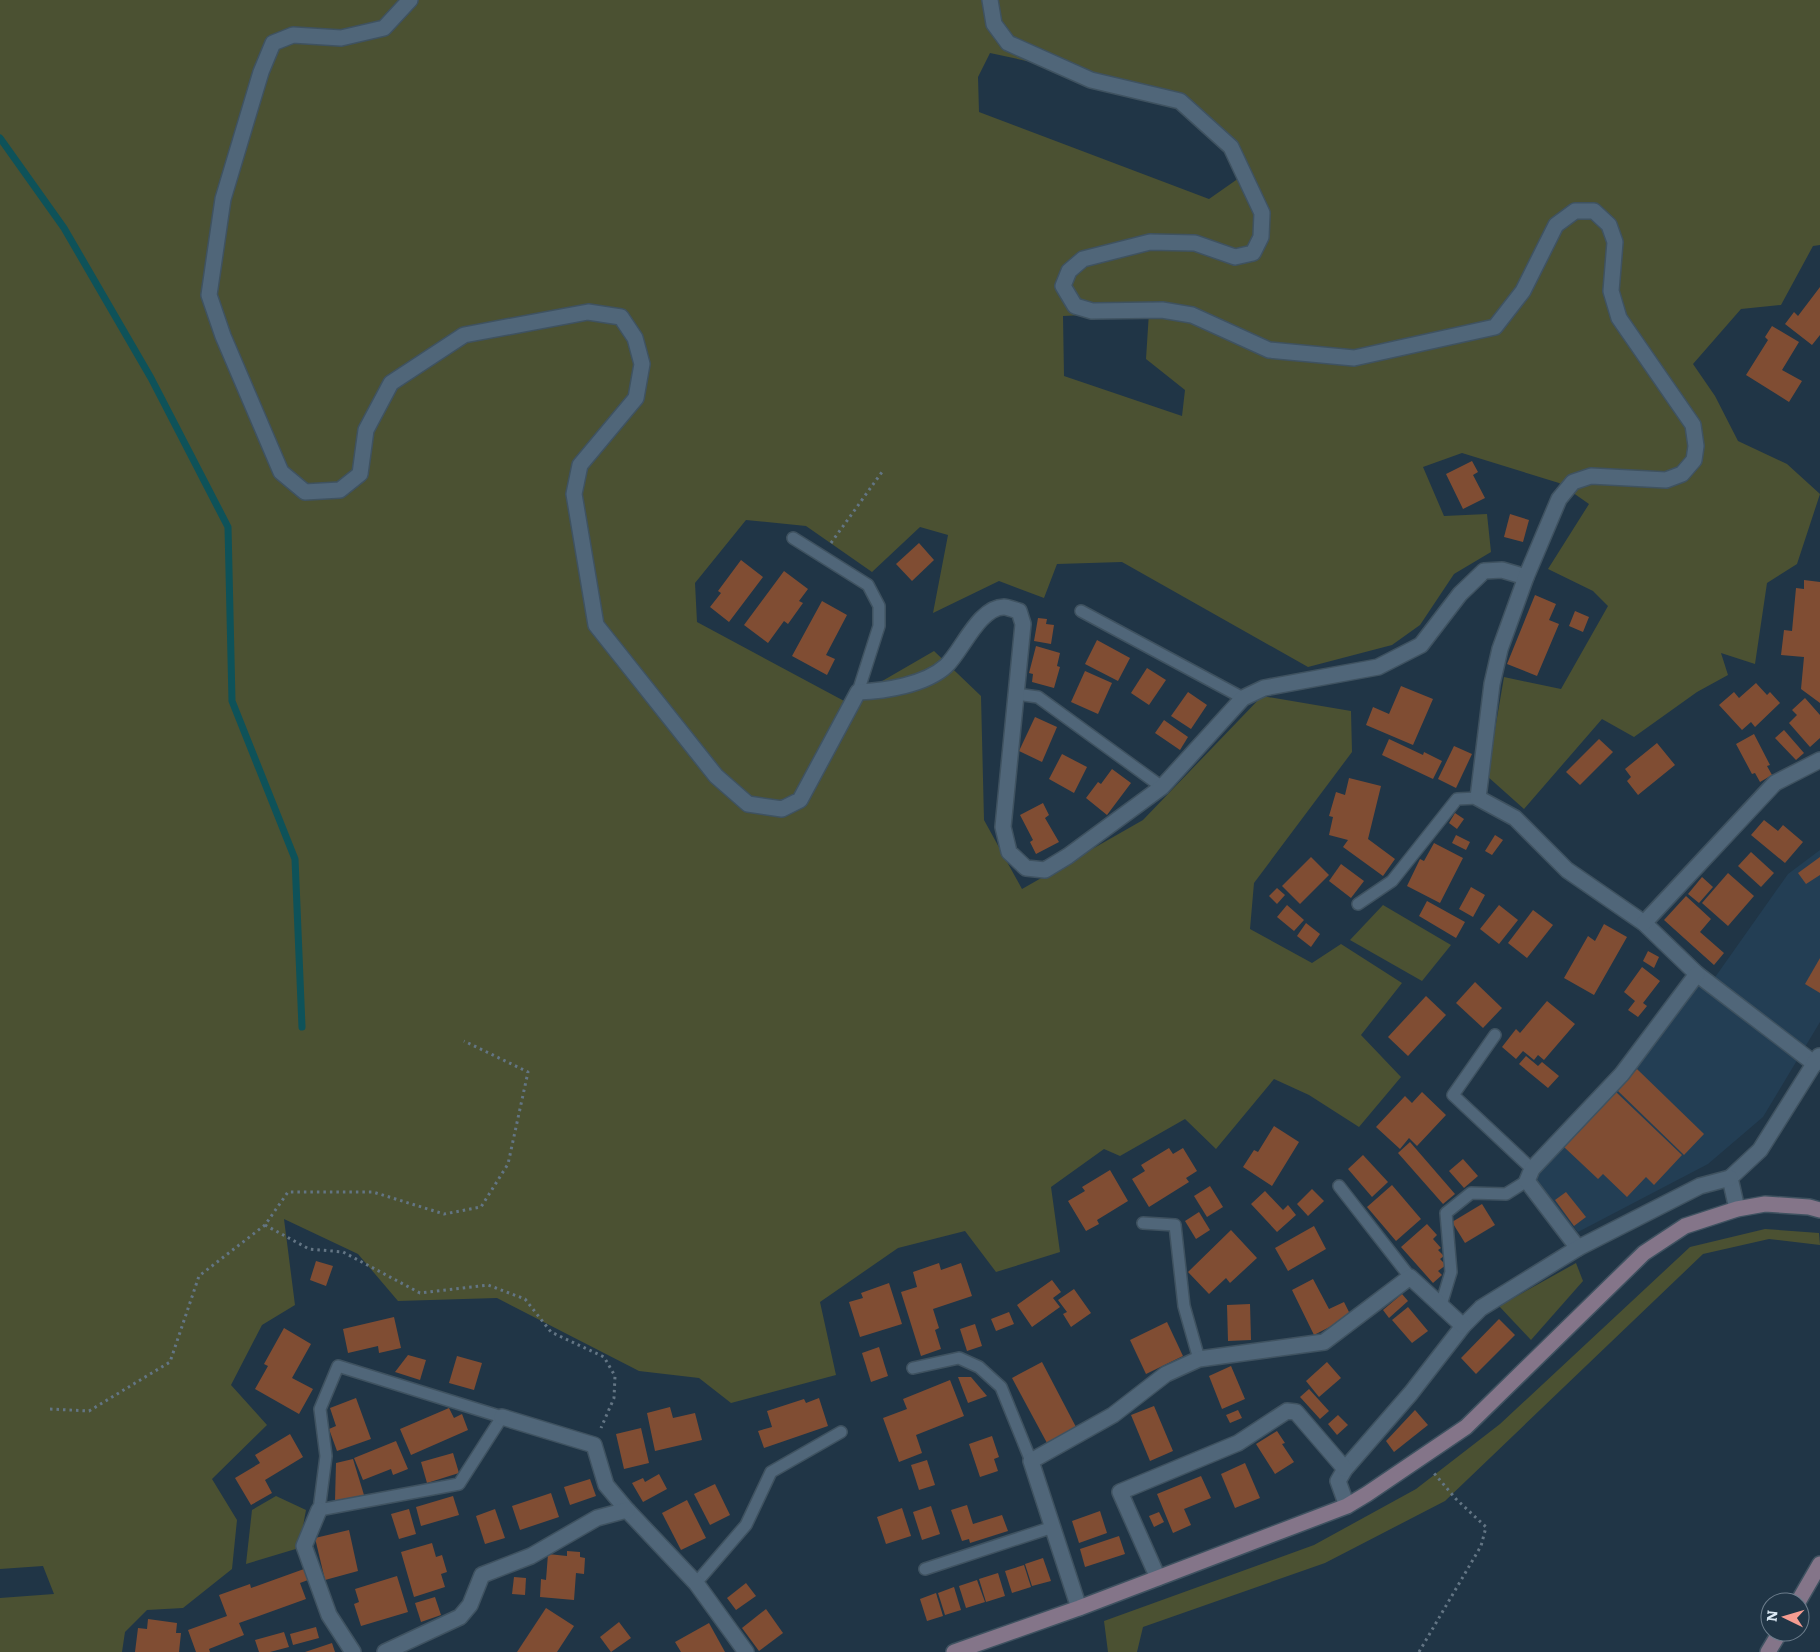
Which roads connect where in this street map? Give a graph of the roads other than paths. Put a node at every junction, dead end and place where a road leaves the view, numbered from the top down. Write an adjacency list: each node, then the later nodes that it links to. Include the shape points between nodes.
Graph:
1 (410, 0): 6 (street, via 384,28 341,38 293,35 274,42 261,72 222,199 209,295 281,472 305,492 340,490 360,474 366,430 391,382 464,335 588,312 621,317 635,338 642,364 636,398 580,465 574,494 596,625 716,776 748,804 782,809 800,800)
2 (990, 0): 4 (street, via 994,24 1008,44 1091,80 1180,101 1231,147 1262,213 1261,238 1253,253 1235,257 1195,243 1150,242 1083,259 1069,271 1063,286 1074,306 1092,311 1162,310 1192,315 1269,350 1354,358 1495,327 1523,291 1556,225 1575,211 1594,211 1609,225 1615,242 1611,291 1619,318 1693,425 1694,460 1682,474 1666,480 1591,476 1572,482 1559,498)
3 (793, 538): 6 (lane, via 868,585 879,606 879,626)
4 (1526, 577): 8 (street, via 1502,570 1484,572 1460,594 1421,645 1378,667 1264,688); 11 (street, via 1500,649 1492,684)
5 (1081, 611): 8 (lane)
6 (858, 692): 7 (street, via 881,691 927,678 946,666 987,613 1003,607 1019,611 1023,624)
7 (1016, 694): 10 (lane, via 1038,697); 10 (street, via 1003,827 1009,852 1026,868 1045,870)
8 (1243, 698): 10 (street)
9 (1820, 760): 13 (street, via 1775,783)
10 (1162, 787)
11 (1478, 798): 12 (lane, via 1457,799 1392,881); 13 (street, via 1515,818 1567,870)
12 (1358, 904)
13 (1644, 923): 14 (street)
14 (1697, 974): 16 (street); 17 (street, via 1622,1074)
15 (1495, 1035): 17 (lane, via 1453,1095)
16 (1817, 1059): 18 (street, via 1760,1150)
17 (1530, 1175): 23 (street); 25 (lane, via 1506,1194 1470,1193 1446,1213 1451,1272)
18 (1730, 1178): 20 (street); 23 (street, via 1700,1186)
19 (1339, 1186): 24 (lane)
20 (1737, 1209): 21 (street, via 1765,1204); 33 (street, via 1685,1226 1644,1253 1466,1427)
21 (1820, 1210)
22 (1143, 1223): 27 (lane, via 1175,1225 1184,1306)
23 (1578, 1248): 26 (street, via 1481,1308)
24 (1410, 1277): 25 (street); 27 (street, via 1324,1342)
25 (1441, 1305): 26 (street)
26 (1463, 1326): 32 (street, via 1411,1393)
27 (1199, 1359): 31 (street, via 1166,1374 1113,1415)
28 (913, 1368): 31 (lane, via 959,1358 980,1367 1001,1387)
29 (502, 1416): 34 (lane, via 460,1484); 34 (lane, via 338,1366 320,1409 326,1456); 35 (street, via 594,1445 606,1485)
30 (841, 1432): 40 (lane, via 771,1472 746,1525)
31 (1031, 1461): 36 (street)
32 (1345, 1469): 33 (street, via 1338,1481); 39 (street, via 1296,1412 1287,1411 1238,1443 1120,1492)
33 (1347, 1506): 39 (street)
34 (319, 1510): 43 (street, via 304,1546 329,1615)
35 (627, 1510): 40 (street); 44 (street, via 598,1518 531,1556 482,1575 470,1605 460,1617)
36 (1052, 1527): 38 (lane); 42 (street)
37 (1820, 1564): 41 (street)
38 (925, 1569)
39 (1158, 1578): 42 (street)
40 (696, 1583): 45 (street)
41 (1804, 1592)
42 (1079, 1608): 46 (street)
43 (353, 1652)
44 (385, 1652)
45 (746, 1652)
46 (954, 1652)

